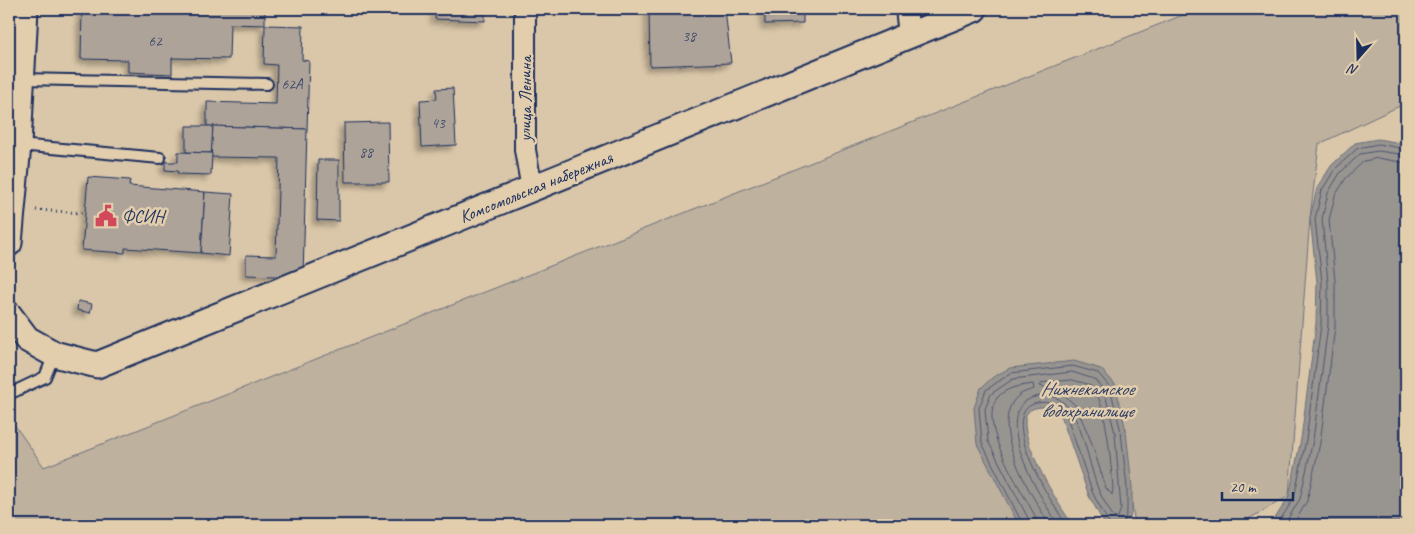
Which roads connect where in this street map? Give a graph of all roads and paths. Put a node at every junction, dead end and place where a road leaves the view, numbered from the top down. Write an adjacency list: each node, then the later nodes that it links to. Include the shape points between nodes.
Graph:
1 (25, 9): 6 (street)
2 (525, 9): 10 (street, улица Ленина, via 525,150)
3 (906, 9): 5 (street)
4 (974, 9): 5 (street, Комсомольская набережная)
5 (909, 34): 10 (street, Комсомольская набережная)
6 (22, 79): 7 (lane); 8 (street)
7 (267, 84)
8 (18, 144): 9 (lane); 11 (street)
9 (160, 158)
10 (532, 189): 15 (street, Комсомольская набережная, via 97,365)
11 (12, 208): 12 (path); 13 (street)
12 (85, 213)
13 (9, 243)
14 (9, 314): 15 (street, via 27,339)
15 (54, 354): 16 (lane, via 45,377)
16 (9, 394)

